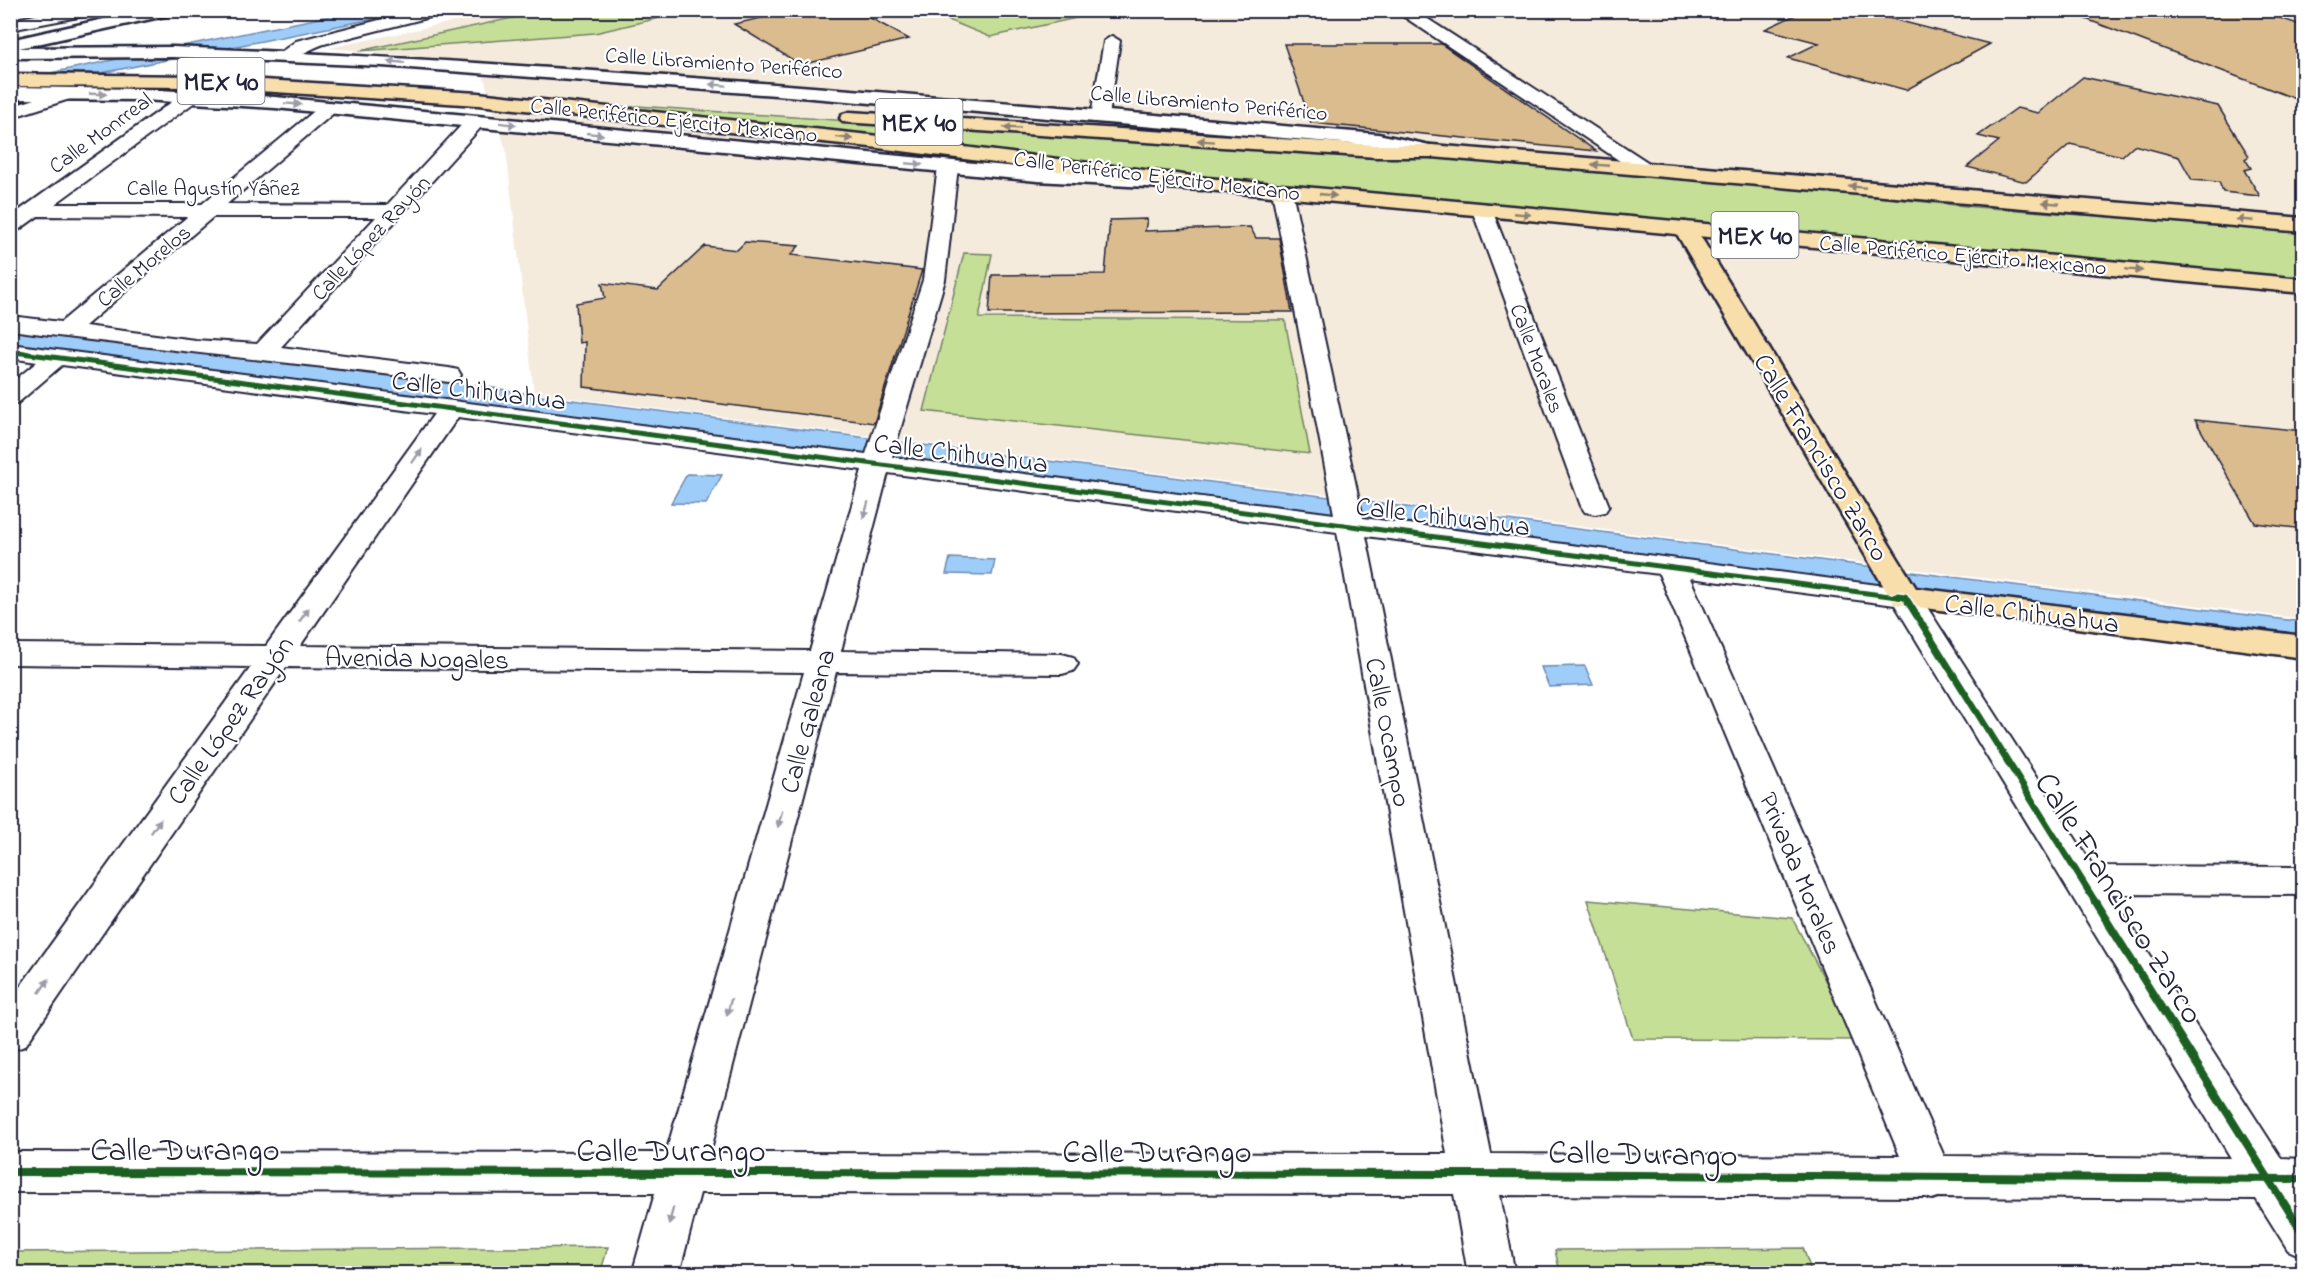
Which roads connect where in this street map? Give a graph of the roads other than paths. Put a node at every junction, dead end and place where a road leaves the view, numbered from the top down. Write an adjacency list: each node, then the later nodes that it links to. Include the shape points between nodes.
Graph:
1 (169, 10): 4 (main road)
2 (440, 10): 10 (street)
3 (1402, 10): 23 (street)
4 (91, 19): 5 (street); 7 (main road); 8 (main road, via 86,31 90,39)
5 (10, 25)
6 (1112, 41): 19 (street)
7 (10, 45)
8 (167, 52): 9 (main road, Calle Libramiento Periférico); 10 (main road, Calle Libramiento Periférico)
9 (10, 53)
10 (275, 55): 19 (main road, Calle Libramiento Periférico, one-way to 10, via 753,87)
11 (10, 70): 17 (main road, Calle Periférico Ejército Mexicano / MEX 40, via 241,71 407,80)
12 (14, 91): 13 (main road, MEX 40); 24 (main road, Calle Periférico Ejército Mexicano / MEX 40, one-way to 24, via 196,80 431,94 1052,162)
13 (69, 93): 14 (main road, MEX 40, one-way to 14); 16 (street)
14 (189, 98): 15 (main road, MEX 40, one-way to 15); 26 (street, Calle Monrreal)
15 (330, 107): 20 (main road, MEX 40); 28 (street, Calle Morelos)
16 (10, 113)
17 (810, 115)
18 (832, 117): 21 (main road, Calle Periférico Ejército Mexicano / MEX 40, one-way to 18, via 1376,151)
19 (1100, 117): 21 (main road, Calle Libramiento Periférico, via 1378,140)
20 (477, 121): 22 (main road, MEX 40, one-way to 22); 29 (street, Calle López Rayón)
21 (1432, 151): 23 (main road, Calle Periférico Ejército Mexicano / MEX 40, one-way to 21)
22 (948, 167): 24 (main road, MEX 40, via 1107,182); 42 (street, Calle Galeana, via 934,280)
23 (1645, 169): 30 (main road, Calle Periférico Ejército Mexicano / MEX 40, one-way to 23)
24 (1207, 184): 25 (main road, Calle Periférico Ejército Mexicano / MEX 40)
25 (1282, 190): 27 (main road, Calle Periférico Ejército Mexicano / MEX 40, one-way to 27); 44 (street, Calle Ocampo)
26 (34, 210): 28 (street, Calle Agustín Yáñez); 31 (street, Calle Monrreal)
27 (1482, 210): 32 (main road, Calle Periférico Ejército Mexicano / MEX 40, one-way to 32); 43 (street, Calle Morales)
28 (207, 211): 29 (street, Calle Agustín Yáñez); 35 (street, Calle Morelos)
29 (393, 211): 37 (street, Calle López Rayón)
30 (2304, 225)
31 (10, 227)
32 (1685, 228): 33 (main road, Calle Periférico Ejército Mexicano / MEX 40, one-way to 33); 46 (main road, Calle Francisco Zarco)
33 (2304, 286)
34 (10, 323): 35 (street)
35 (66, 330): 37 (street)
36 (10, 351): 38 (street, Calle Chihuahua)
37 (262, 352): 39 (street)
38 (57, 357): 40 (street); 41 (street, Calle Chihuahua)
39 (449, 375)
40 (10, 397)
41 (451, 408): 42 (street, Calle Chihuahua); 49 (street, Calle López Rayón, one-way to 41)
42 (883, 448): 44 (street, Calle Chihuahua); 50 (street, Calle Galeana, one-way to 50)
43 (1595, 506)
44 (1346, 509): 45 (street, Calle Chihuahua); 57 (street, Calle Ocampo)
45 (1670, 566): 46 (street, Calle Chihuahua); 58 (street, Privada Morales)
46 (1901, 591): 47 (main road, Calle Chihuahua); 52 (street, Calle Francisco Zarco)
47 (2304, 647)
48 (10, 654): 49 (street, Avenida Nogales)
49 (275, 656): 50 (street, Avenida Nogales); 54 (street, Calle López Rayón, one-way to 49)
50 (824, 662): 51 (street, Avenida Nogales); 56 (street, Calle Galeana, one-way to 56)
51 (1062, 664)
52 (2082, 880): 53 (street); 59 (street, Calle Francisco Zarco)
53 (2304, 880)
54 (10, 1034)
55 (10, 1172): 56 (street, Calle Durango)
56 (683, 1173): 57 (street, Calle Durango); 61 (street, Calle Galeana, one-way to 61)
57 (1473, 1174): 58 (street, Calle Durango); 62 (street, Calle Ocampo)
58 (1932, 1179): 59 (street, Calle Durango)
59 (2286, 1179): 60 (street, Calle Francisco Zarco)
60 (2304, 1235)
61 (655, 1274)
62 (1492, 1274)

